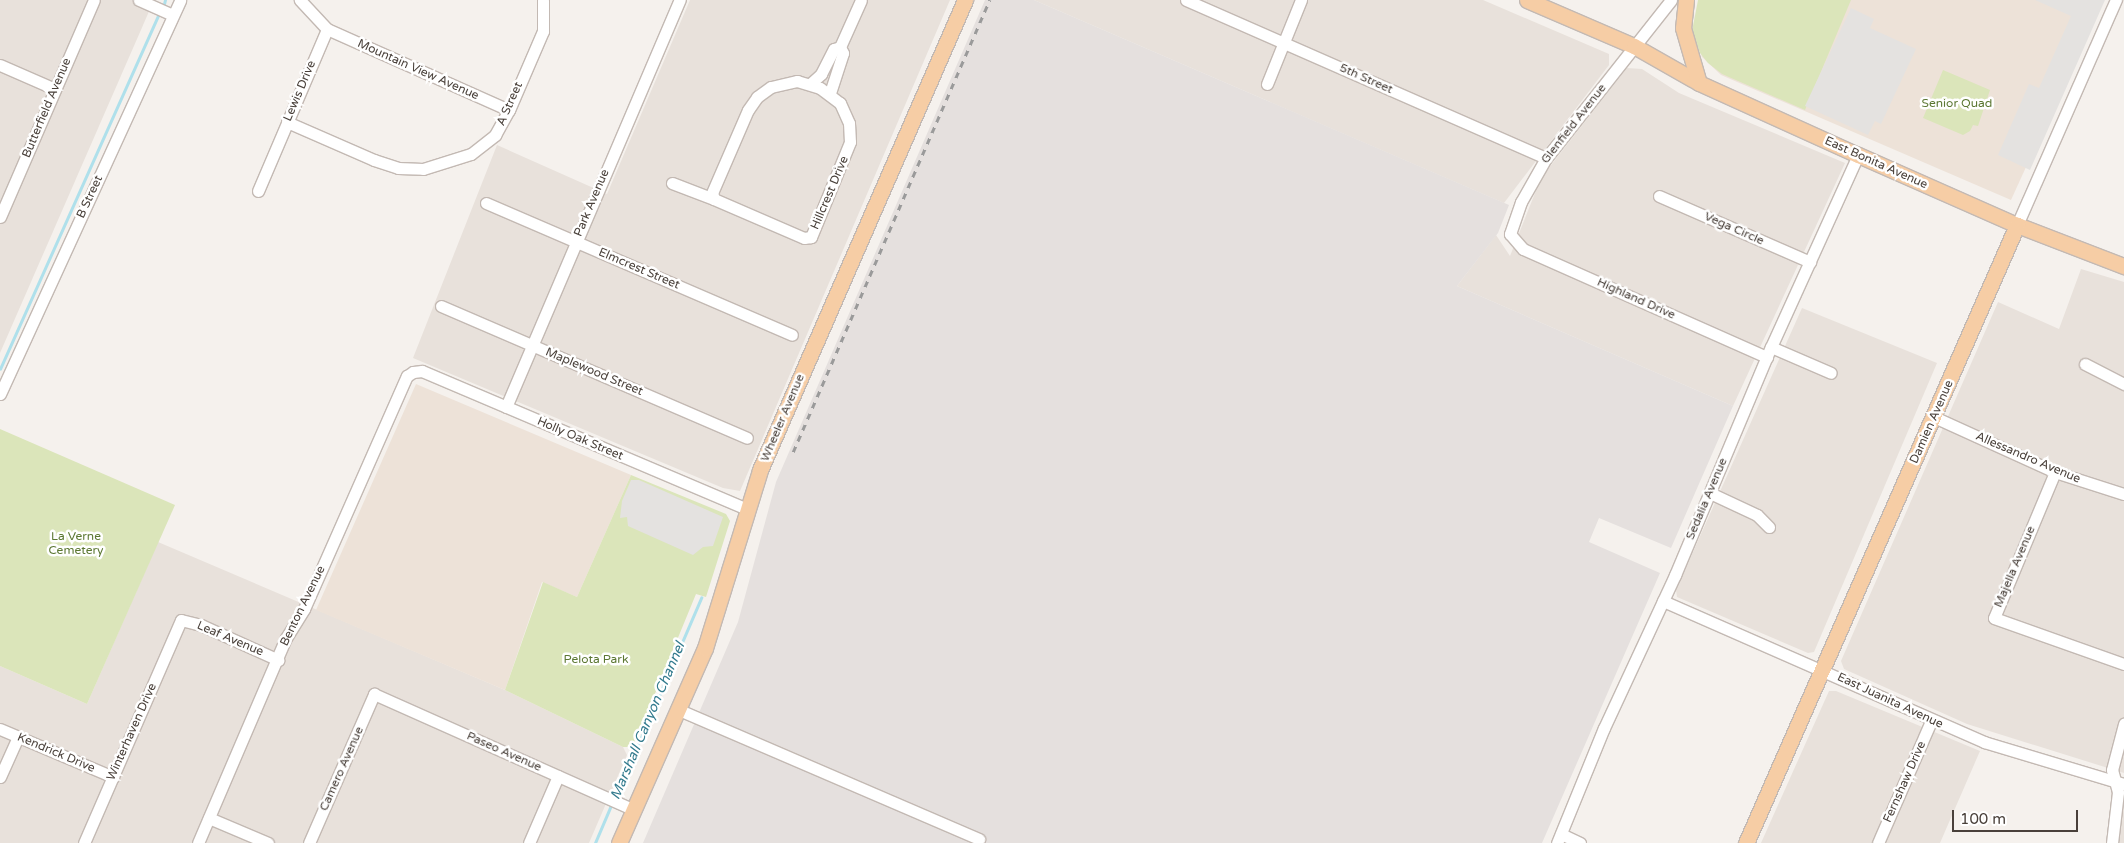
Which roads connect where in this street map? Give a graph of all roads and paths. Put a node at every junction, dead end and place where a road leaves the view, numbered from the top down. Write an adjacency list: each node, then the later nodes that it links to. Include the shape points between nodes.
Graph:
1 (94, 0): 24 (street, Butterfield Avenue)
2 (139, 0): 15 (street)
3 (180, 0): 15 (street, B Street)
4 (300, 0): 16 (street)
5 (544, 0): 26 (street, A Street, via 543,31)
6 (680, 0): 39 (street, Park Avenue)
7 (861, 0): 19 (street)
8 (964, 0): 57 (main road, Wheeler Avenue, via 760,470)
9 (1186, 0): 17 (street, 5th Street)
10 (1301, 0): 17 (street)
11 (1527, 0): 18 (main road, East Bonita Avenue)
12 (1671, 0): 18 (street, Glenfield Avenue)
13 (1686, 0): 21 (main road, via 1684,28)
14 (2116, 0): 37 (street, Damien Avenue)
15 (173, 15): 50 (street, B Street)
16 (327, 29): 26 (street, Mountain View Avenue); 27 (street, Lewis Drive)
17 (1283, 42): 23 (street); 29 (street, 5th Street)
18 (1634, 46): 21 (main road, East Bonita Avenue); 29 (street, Glenfield Avenue)
19 (840, 47): 22 (street, via 834,49 822,74); 25 (street, via 844,53)
20 (0, 65): 24 (street)
21 (1699, 83): 28 (main road, East Bonita Avenue)
22 (810, 84): 25 (street, Hillcrest Drive); 34 (street, Hillcrest Drive, via 785,83 771,87 757,97 748,110 712,193)
23 (1267, 84)
24 (55, 89): 31 (street, Butterfield Avenue)
25 (830, 93): 34 (street, Hillcrest Drive, via 840,103 849,123 850,142 811,237 804,238)
26 (509, 110): 27 (street, A Street, via 496,135 483,147 447,164 423,169 398,168 374,160)
27 (287, 122): 32 (street, Lewis Drive)
28 (1858, 155): 37 (main road, East Bonita Avenue); 40 (street, Sedalia Avenue)
29 (1546, 158): 38 (street, Glenfield Avenue, via 1521,202)
30 (672, 183): 34 (street, Hillcrest Drive)
31 (5, 190): 36 (street, Butterfield Avenue)
32 (258, 190)
33 (1659, 196): 40 (street, Vega Circle)
34 (714, 200)
35 (486, 203): 39 (street, Elmcrest Street)
36 (0, 217)
37 (2017, 225): 41 (main road, East Bonita Avenue); 52 (main road, Damien Avenue)
38 (1510, 234): 45 (street, Highland Drive, via 1522,250)
39 (576, 242): 43 (street, Elmcrest Street); 44 (street, Park Avenue)
40 (1810, 262): 45 (street, Sedalia Avenue)
41 (2124, 266)
42 (441, 306): 44 (street, Maplewood Street)
43 (792, 335)
44 (532, 345): 51 (street, Park Avenue); 53 (street, Maplewood Street)
45 (1769, 352): 48 (street, Highland Drive); 55 (street, Sedalia Avenue)
46 (2085, 364): 49 (street)
47 (413, 372): 51 (street, Holly Oak Street, via 422,372); 61 (street, Benton Avenue, via 407,376 304,609)
48 (1831, 373)
49 (2124, 384)
50 (0, 394)
51 (506, 407): 57 (street, Holly Oak Street)
52 (1934, 417): 54 (street, Allessandro Avenue); 63 (main road, Damien Avenue)
53 (747, 438)
54 (2055, 472): 56 (street, Allessandro Avenue); 62 (street, Majella Avenue, via 1994,618)
55 (1710, 493): 58 (street, via 1757,515); 59 (street, Sedalia Avenue)
56 (2124, 494)
57 (747, 509): 65 (main road, Wheeler Avenue, via 722,600)
58 (1769, 527)
59 (1663, 600): 63 (street, East Juanita Avenue); 76 (street, Sedalia Avenue, via 1604,728)
60 (181, 620): 61 (street, Leaf Avenue, via 201,625); 72 (street, Winterhaven Drive)
61 (278, 660): 75 (street, Benton Avenue)
62 (2124, 664)
63 (1823, 670): 66 (street, East Juanita Avenue); 85 (main road, Damien Avenue)
64 (374, 694): 70 (street, Paseo Avenue); 81 (street, Camero Avenue)
65 (677, 709): 74 (main road, Wheeler Avenue); 77 (street)
66 (1931, 720): 73 (street, East Juanita Avenue, via 2015,753); 86 (street, Fernshaw Drive)
67 (2124, 724): 73 (street, via 2112,770)
68 (0, 729): 69 (street, Kendrick Drive)
69 (18, 737): 71 (street); 72 (street, Kendrick Drive)
70 (558, 776): 74 (street, Paseo Avenue); 82 (street)
71 (0, 777)
72 (112, 777): 78 (street, Winterhaven Drive)
73 (2119, 783): 87 (street)
74 (634, 810): 83 (main road, Wheeler Avenue)
75 (209, 818): 79 (street, Benton Avenue); 80 (street)
76 (1559, 839): 84 (street)
77 (979, 840)
78 (84, 843)
79 (198, 843)
80 (268, 843)
81 (309, 843)
82 (529, 843)
83 (620, 843)
84 (1580, 843)
85 (1746, 843)
86 (1878, 843)
87 (2112, 843)

